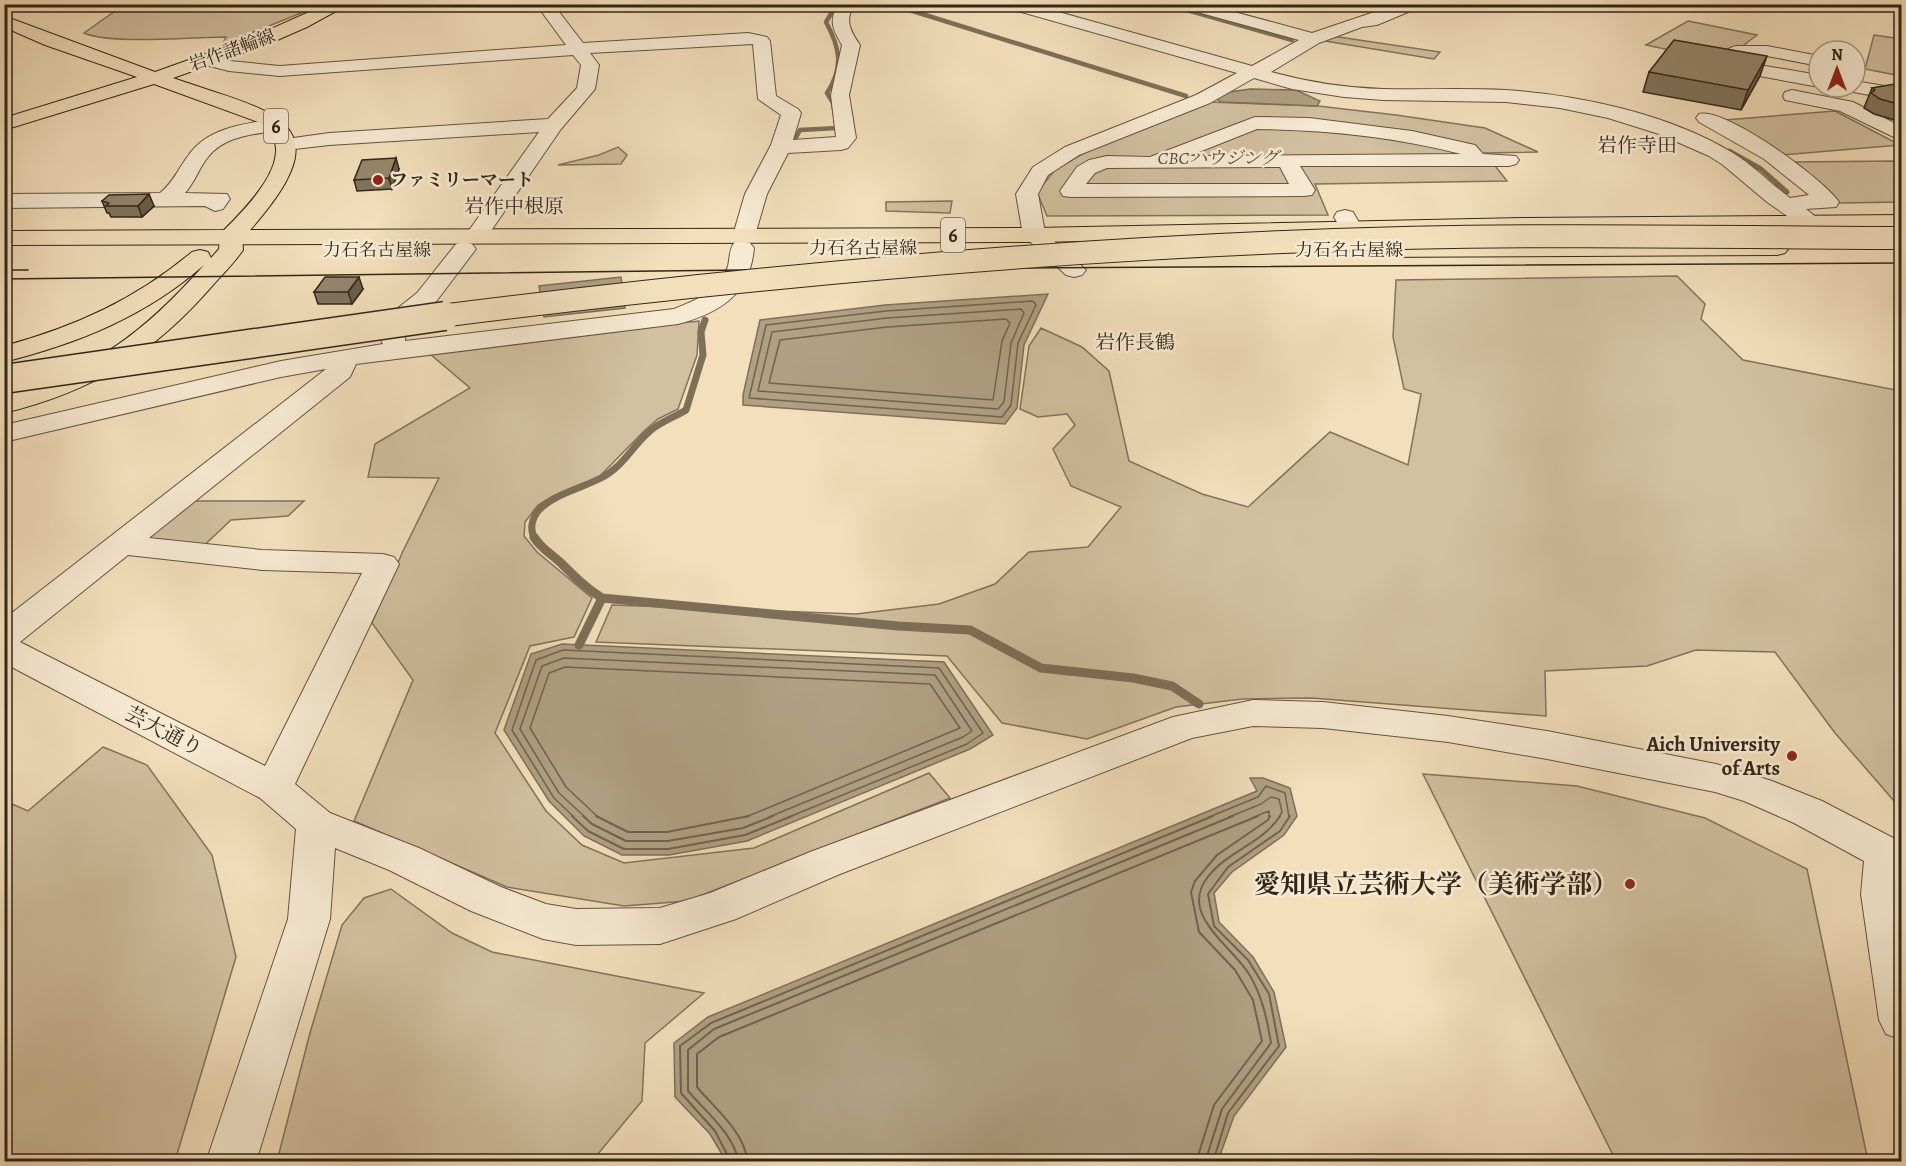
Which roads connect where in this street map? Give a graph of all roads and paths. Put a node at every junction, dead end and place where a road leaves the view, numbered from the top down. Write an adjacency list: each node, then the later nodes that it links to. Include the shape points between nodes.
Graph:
1 (341, 4): 11 (main road, 岩作諸輪線)
2 (544, 4): 9 (street)
3 (847, 4): 24 (street, via 839,14 838,25 851,45 840,95 846,138 841,144)
4 (1010, 4): 12 (street)
5 (1185, 4): 8 (street)
6 (1414, 4): 8 (street)
7 (4, 21): 13 (main road)
8 (1313, 39): 12 (street)
9 (578, 50): 11 (street, via 280,71); 21 (street, via 590,65 586,89); 24 (street, via 748,38 761,41 767,99 791,112)
10 (1807, 59): 14 (street, via 1767,51 1736,51 1722,64)
11 (208, 60): 13 (main road, 岩作諸輪線)
12 (1260, 70): 34 (street, via 1328,90 1507,96 1621,116 1718,152); 41 (street, via 1203,99 1072,150 1040,171 1027,194)
13 (155, 77): 19 (main road, 岩作諸輪線); 20 (main road, 6)
14 (1807, 79)
15 (1867, 89): 16 (street)
16 (1902, 95)
17 (1792, 96): 22 (street, via 1846,106)
18 (1706, 118): 34 (street, via 1784,161 1828,202)
19 (4, 124)
20 (275, 125): 23 (main road, 6); 31 (street, via 226,135 208,145 177,191)
21 (554, 125): 23 (street); 42 (street)
22 (1902, 135)
23 (286, 144): 43 (main road, 6, via 286,157 276,182)
24 (781, 147): 40 (street, via 756,194)
25 (1286, 160): 26 (street); 28 (street); 30 (street)
26 (1477, 160): 27 (street); 28 (street, via 1468,149 1412,137 1269,122 1256,123)
27 (1509, 160)
28 (1153, 163): 30 (street, via 1096,164 1082,174 1071,191)
29 (1326, 189): 30 (street)
30 (1304, 190)
31 (166, 199): 32 (street); 33 (street, via 219,199)
32 (4, 201)
33 (215, 204)
34 (1786, 205): 35 (street)
35 (1811, 222): 36 (main road, 力石名古屋線 / 6); 41 (main road, 力石名古屋線 / 6, via 1348,222)
36 (1902, 222)
37 (1902, 231): 50 (main road, via 1450,229 991,252 740,273 487,301)
38 (4, 238): 43 (main road, 力石名古屋線 / 6)
39 (1902, 238): 51 (main road, bridge, via 1606,234 1443,237 1190,247 920,265 492,309)
40 (743, 241): 41 (main road, 力石名古屋線 / 6); 42 (main road, 力石名古屋線 / 6); 47 (street, via 742,259 725,295 678,316)
41 (1042, 241): 44 (main road, 力石名古屋線 / 6, via 1363,250); 46 (street)
42 (470, 242): 43 (main road, 力石名古屋線 / 6); 47 (street, via 426,298 393,324)
43 (223, 246): 45 (main road, 力石名古屋線 / 6); 48 (main road, via 126,312 70,336); 52 (main road, via 174,312 132,349 64,385)
44 (1902, 247)
45 (4, 252)
46 (1074, 270)
47 (393, 350): 49 (street)
48 (4, 354)
49 (344, 358): 53 (street, via 281,369); 54 (street, via 341,371)
50 (4, 371)
51 (4, 380)
52 (4, 405)
53 (4, 434)
54 (121, 545): 55 (street); 57 (street, via 262,560 383,564)
55 (4, 637)
56 (4, 648): 57 (street, 芸大通り)
57 (274, 788): 58 (street, 芸大通り)
58 (316, 824): 59 (street, 芸大通り, via 543,921 576,927 660,926 721,907 836,859 1186,726 1253,713 1323,715 1448,729 1716,778 1808,812); 61 (street, via 309,920)
59 (1893, 857): 60 (street, via 1882,894)
60 (1902, 1020)
61 (231, 1161)

